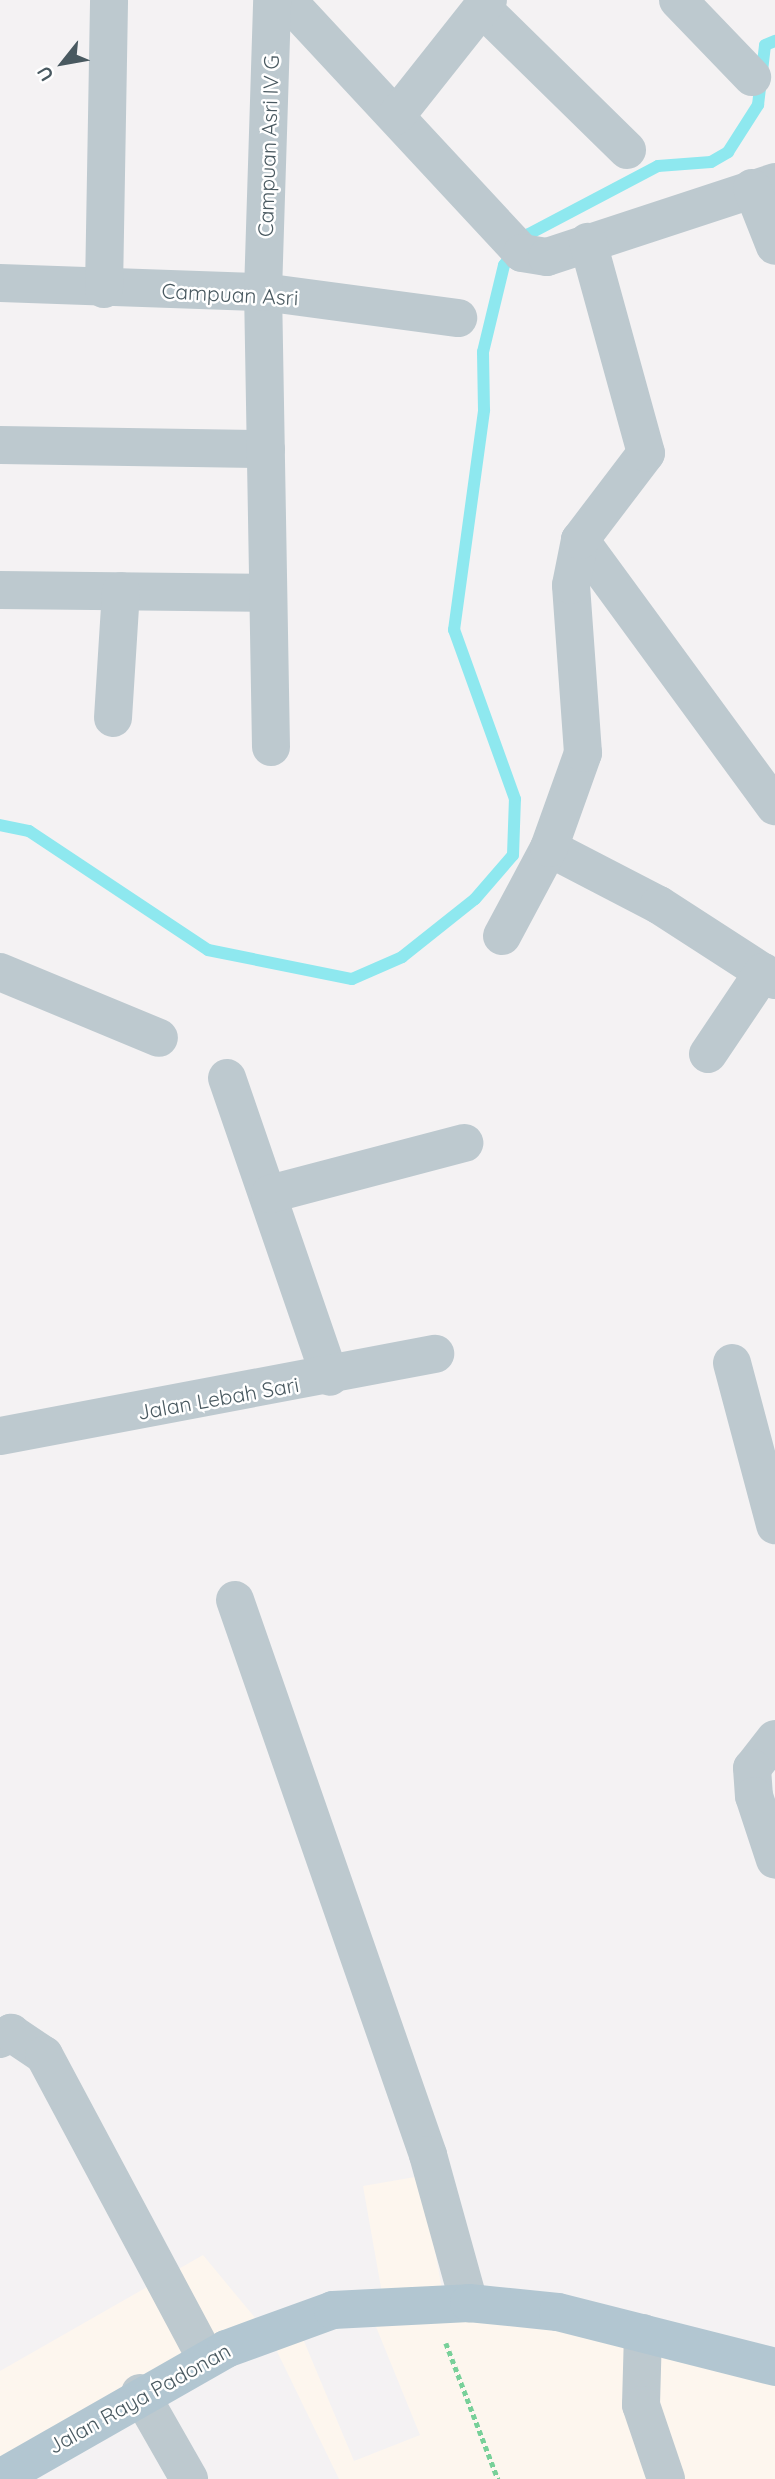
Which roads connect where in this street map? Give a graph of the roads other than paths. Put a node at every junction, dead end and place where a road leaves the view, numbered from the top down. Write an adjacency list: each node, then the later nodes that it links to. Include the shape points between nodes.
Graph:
1 (109, 0): 13 (street)
2 (273, 0): 14 (street, Campuan Asri IV G)
3 (287, 0): 7 (street)
4 (678, 0): 6 (street)
5 (485, 4): 7 (street); 8 (street)
6 (752, 77)
7 (396, 116): 10 (street, via 522,253 547,257)
8 (626, 150)
9 (764, 185): 10 (street); 11 (street)
10 (588, 242): 18 (street, via 647,438 638,471)
11 (775, 246)
12 (0, 283): 13 (street, Campuan Asri)
13 (104, 284): 14 (street, Campuan Asri)
14 (263, 292): 15 (street, Campuan Asri); 17 (street, Campuan Asri IV G)
15 (458, 318)
16 (0, 445): 17 (street)
17 (266, 449): 21 (street, Campuan Asri IV G)
18 (580, 540): 24 (street); 25 (street, via 571,585 583,753)
19 (0, 590): 20 (street)
20 (121, 591): 21 (street); 22 (street)
21 (268, 593): 23 (street, Campuan Asri IV G)
22 (113, 718)
23 (271, 747)
24 (775, 806)
25 (549, 848): 26 (street); 28 (street, via 659,905)
26 (502, 936)
27 (0, 972): 29 (street)
28 (769, 976): 30 (street)
29 (159, 1038)
30 (708, 1054)
31 (227, 1078): 33 (street)
32 (464, 1143): 33 (street)
33 (270, 1194): 36 (street)
34 (435, 1354): 36 (street, Jalan Lebah Sari)
35 (732, 1363): 38 (street)
36 (330, 1377): 37 (street, Jalan Lebah Sari)
37 (0, 1436)
38 (767, 1470): 39 (street)
39 (775, 1525)
40 (235, 1600): 44 (street, via 428,2155)
41 (775, 1739): 42 (street, via 752,1768 754,1796)
42 (775, 1860)
43 (0, 2039): 46 (street, via 11,2033 44,2055)
44 (469, 2303): 45 (main road, Jalan Raya Padonan, via 558,2312); 46 (main road, Jalan Raya Padonan, via 323,2312)
45 (643, 2333): 47 (main road, Jalan Raya Padonan); 51 (street, via 641,2405)
46 (206, 2360): 48 (main road, Jalan Raya Padonan)
47 (775, 2367)
48 (139, 2393): 49 (main road, Jalan Raya Padonan); 50 (street)
49 (0, 2477)
50 (188, 2479)
51 (666, 2479)

